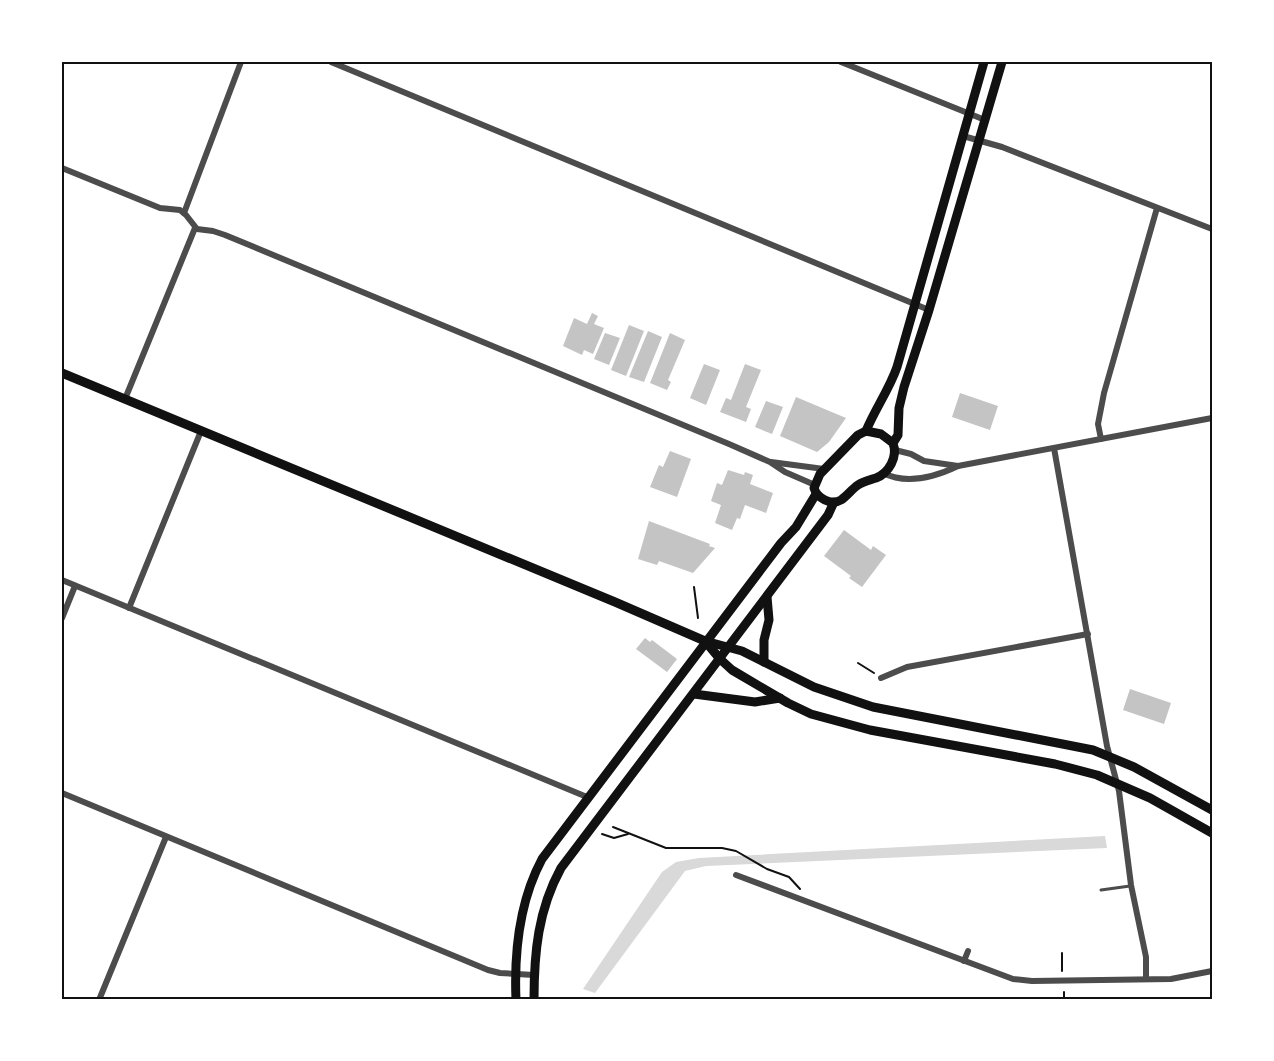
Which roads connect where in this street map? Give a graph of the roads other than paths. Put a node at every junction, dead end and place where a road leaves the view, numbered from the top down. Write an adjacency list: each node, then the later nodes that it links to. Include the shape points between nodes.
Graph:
1 (241, 62): 12 (street)
2 (331, 62): 15 (street)
3 (841, 62): 6 (street)
4 (984, 62): 6 (main road)
5 (1002, 62): 7 (main road)
6 (969, 114): 7 (street); 8 (main road)
7 (985, 120): 9 (main road)
8 (963, 136): 9 (street); 15 (main road)
9 (979, 140): 11 (street); 16 (main road)
10 (62, 168): 12 (street, via 160,208)
11 (1157, 208): 14 (street); 22 (street, via 1104,393 1098,423)
12 (184, 213): 13 (street)
13 (195, 228): 18 (street); 25 (street, via 225,235)
14 (1212, 228)
15 (915, 304): 16 (street); 21 (main road, via 893,379)
16 (929, 310): 23 (main road, via 901,398)
17 (62, 373): 18 (main road)
18 (124, 399): 20 (main road)
19 (1212, 418): 22 (street)
20 (201, 431): 34 (street); 37 (main road)
21 (866, 431): 23 (main road, via 881,434); 27 (main road)
22 (1101, 439): 24 (street)
23 (894, 447): 26 (street, via 924,461); 28 (main road, via 892,460)
24 (1054, 448): 26 (street); 36 (street)
25 (770, 462): 27 (street); 29 (street)
26 (958, 466): 28 (street, via 938,476 920,478 893,478)
27 (824, 470): 29 (main road)
28 (883, 473): 30 (main road)
29 (816, 489): 30 (main road, via 825,500); 37 (main road, via 796,527)
30 (834, 502): 33 (main road)
31 (62, 580): 32 (street)
32 (75, 586): 34 (street); 35 (street)
33 (767, 597): 38 (main road); 40 (main road, via 769,620)
34 (129, 608): 47 (street)
35 (62, 618)
36 (1088, 634): 41 (street, via 907,667); 44 (street)
37 (705, 641): 38 (main road); 39 (main road); 47 (main road)
38 (729, 646): 39 (main road); 40 (main road)
39 (720, 659): 42 (main road); 43 (main road)
40 (764, 662): 44 (main road, via 807,684 873,707)
41 (881, 678)
42 (694, 694): 43 (main road, via 755,702); 58 (main road, via 561,868 540,922)
43 (780, 698): 45 (main road, via 829,720 1078,769)
44 (1109, 756): 45 (street); 48 (main road)
45 (1116, 782): 49 (main road); 52 (street)
46 (62, 793): 50 (street)
47 (587, 797): 57 (main road, via 542,859 532,880 521,918)
48 (1212, 810)
49 (1212, 833)
50 (166, 837): 57 (street, via 488,970); 60 (street)
51 (736, 875): 55 (street, via 801,894)
52 (1131, 885): 53 (lane); 59 (street, via 1146,957)
53 (1101, 890)
54 (968, 951): 55 (street)
55 (964, 961): 59 (street, via 1023,981)
56 (1212, 971): 59 (street, via 1171,979)
57 (516, 974): 58 (street); 61 (main road)
58 (534, 975): 62 (main road)
59 (1146, 979)
60 (99, 999)
61 (516, 999)
62 (534, 999)

